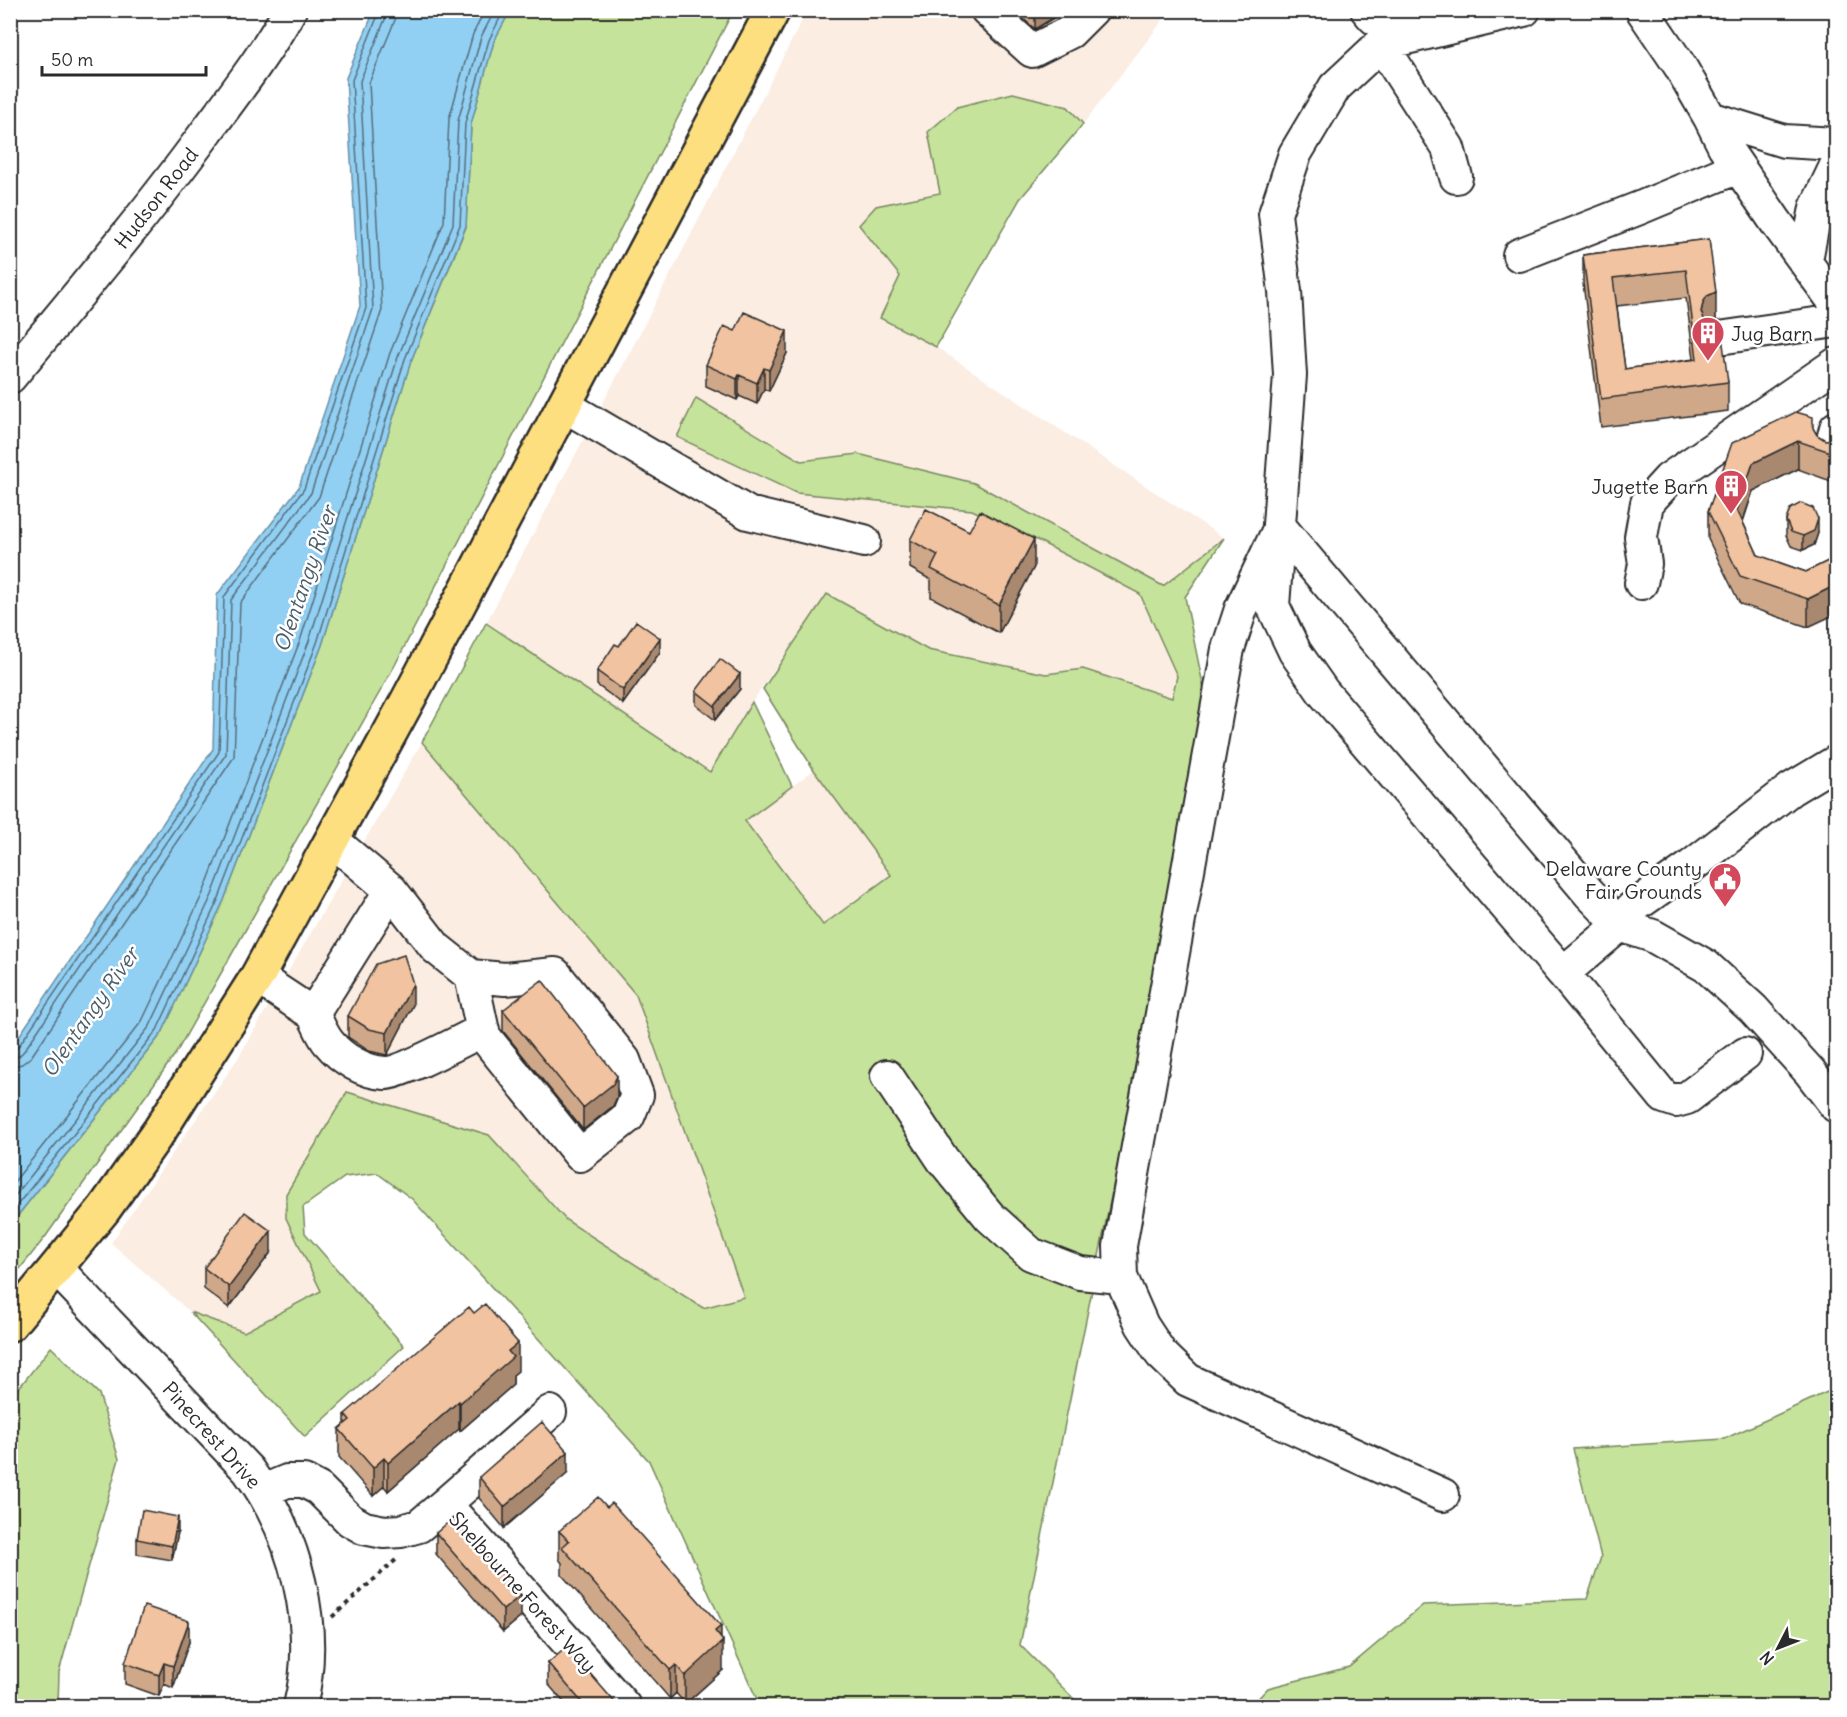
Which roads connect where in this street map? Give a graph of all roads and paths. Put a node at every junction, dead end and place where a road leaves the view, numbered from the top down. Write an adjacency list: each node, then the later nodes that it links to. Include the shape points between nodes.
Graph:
1 (290, 10): 21 (street, Hudson Road, via 259,61 184,164)
2 (773, 10): 22 (highway)
3 (987, 10): 4 (street, via 1032,51 1070,32)
4 (1092, 10)
5 (1367, 10): 8 (street, via 1374,18)
6 (1524, 10): 8 (street)
7 (1642, 10): 10 (street)
8 (1418, 35): 9 (street)
9 (1381, 44): 14 (street, via 1449,148); 23 (street, via 1335,87 1295,154 1275,214 1290,375)
10 (1710, 118): 11 (street, via 1784,141); 13 (street)
11 (1836, 144)
12 (1836, 166): 16 (street, via 1816,208)
13 (1738, 167): 15 (street); 16 (street)
14 (1456, 177)
15 (1519, 255)
16 (1806, 260): 17 (street)
17 (1836, 304)
18 (1836, 321): 19 (street)
19 (1719, 338)
20 (1836, 363): 25 (street, via 1669,479 1647,503 1641,537 1645,564)
21 (10, 377)
22 (565, 406): 24 (street, via 748,513); 27 (highway)
23 (1280, 527): 29 (street); 30 (street, via 1274,606 1295,652 1323,692); 39 (street, via 1241,609 1228,650 1120,1246)
24 (864, 542)
25 (1641, 583)
26 (1836, 762): 29 (street, via 1791,789 1632,908)
27 (332, 840): 28 (street); 32 (highway)
28 (391, 890): 31 (street, via 436,948); 33 (street)
29 (1620, 925): 30 (street); 37 (street, via 1653,936 1706,966 1753,1009)
30 (1563, 973): 35 (street, via 1664,1097 1676,1101 1687,1098)
31 (471, 976): 34 (street); 34 (street, via 505,979 555,974 624,1060 637,1095 628,1118 580,1155)
32 (257, 977): 33 (street); 38 (highway, via 160,1130)
33 (313, 1014): 34 (street, via 328,1042 341,1054 357,1065 387,1073)
34 (483, 1030)
35 (1745, 1054)
36 (887, 1076): 39 (street, via 943,1160 990,1217 1031,1254 1080,1273)
37 (1836, 1106)
38 (57, 1269): 40 (highway); 42 (street, Pinecrest Drive, via 248,1470)
39 (1121, 1277): 43 (street, via 1148,1335 1188,1380)
40 (10, 1324)
41 (550, 1412): 44 (street, Shelbourne Forest Way)
42 (263, 1491): 44 (street, Shelbourne Forest Way, via 287,1481 304,1481 320,1488 350,1520 384,1532 419,1526); 47 (street, Pinecrest Drive, via 281,1528 307,1622 306,1675)
43 (1443, 1495)
44 (445, 1504): 48 (street, Shelbourne Forest Way)
45 (400, 1556): 46 (path)
46 (327, 1622)
47 (300, 1707)
48 (624, 1707)

